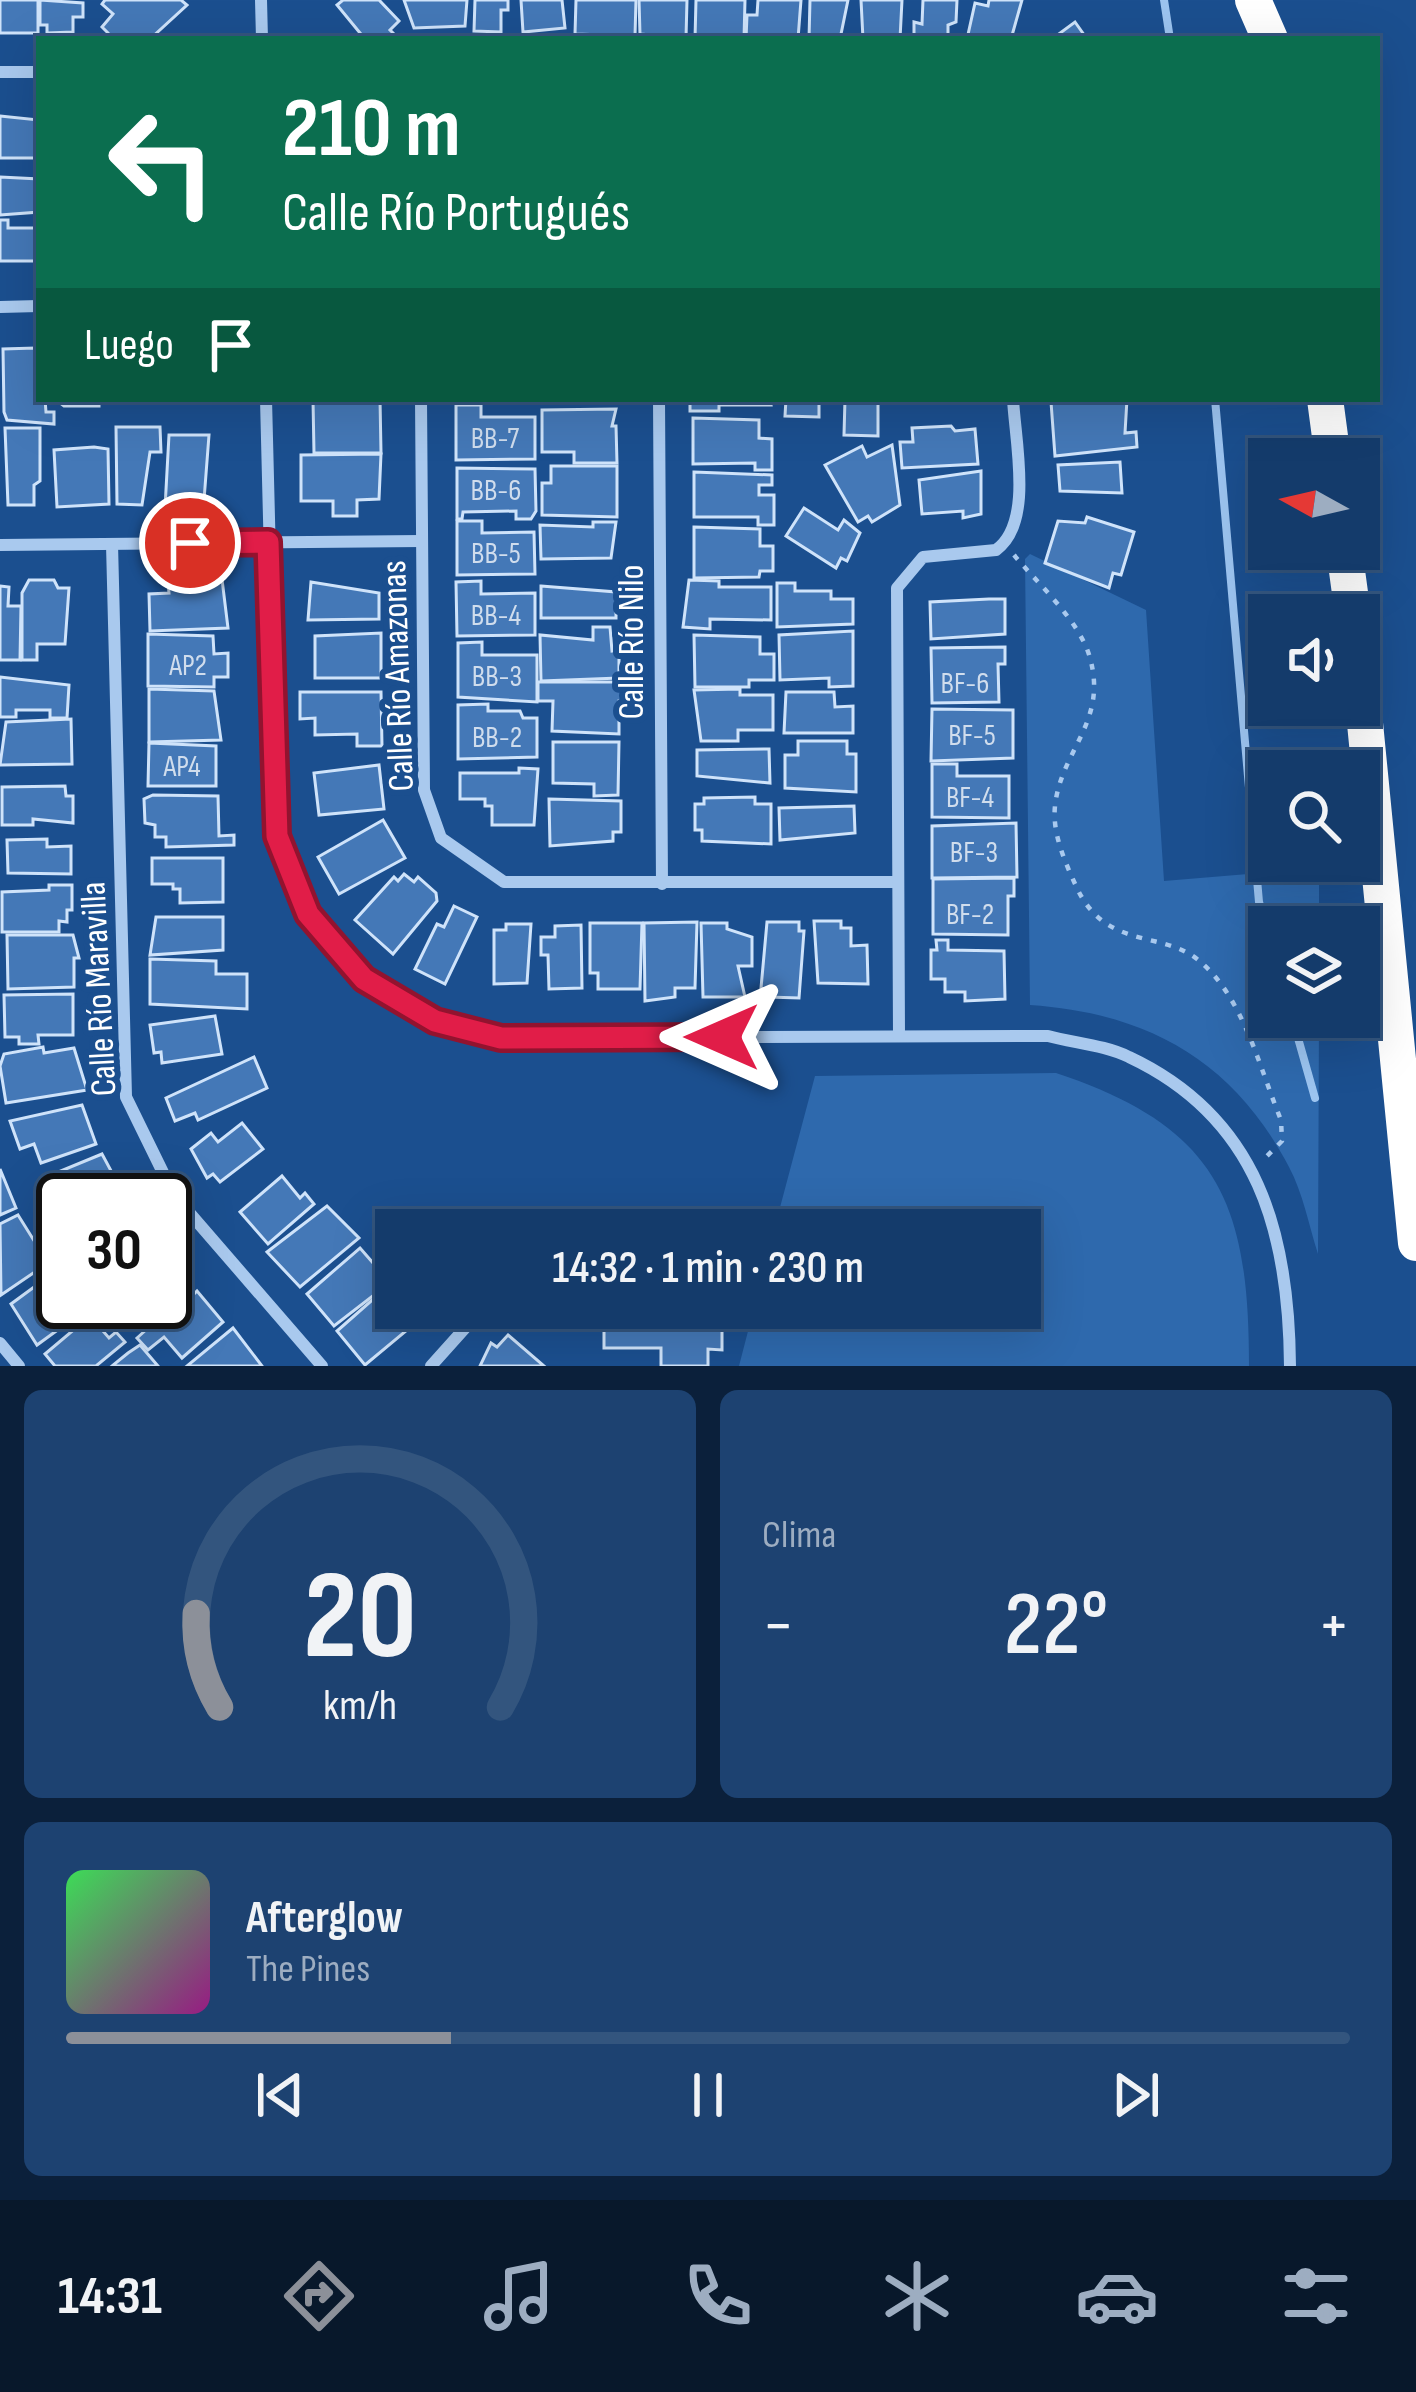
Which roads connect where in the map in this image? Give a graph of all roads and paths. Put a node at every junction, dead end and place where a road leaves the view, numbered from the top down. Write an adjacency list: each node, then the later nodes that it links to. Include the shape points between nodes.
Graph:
1 (261, 0): 4 (street)
2 (1253, 0): 5 (highway)
3 (1280, 0): 6 (highway)
4 (262, 36)
5 (1269, 36)
6 (1282, 36)
7 (0, 72): 8 (street)
8 (36, 72)
9 (36, 306): 10 (street)
10 (0, 307)
11 (266, 402): 18 (street)
12 (421, 402): 17 (street, Calle Río Amazonas)
13 (659, 402): 24 (street, Calle Río Nilo)
14 (1013, 402): 19 (street, via 1017,514)
15 (1325, 402): 16 (highway)
16 (1330, 438)
17 (422, 541): 18 (street); 24 (street, Calle Río Amazonas, via 424,790 441,838 504,882)
18 (268, 542): 20 (street); 25 (street, via 277,836 308,914 364,979 435,1021 501,1038)
19 (1005, 543): 23 (street, via 923,557 897,588); 26 (path, via 1090,656 1095,694 1054,807 1058,843 1078,892 1113,930 1193,955 1225,987 1281,1120 1282,1141)
20 (112, 544): 21 (street); 31 (street, Calle Río Maravilla, via 126,1097 175,1195)
21 (0, 545)
22 (1365, 726): 27 (highway)
23 (898, 882): 24 (street, Calle Río Amazonas); 25 (street)
24 (662, 884)
25 (898, 1036): 26 (street, via 1048,1036 1127,1055 1198,1099)
26 (1253, 1170): 33 (street, via 1290,1291)
27 (1416, 1243)
28 (465, 1329): 32 (street)
29 (0, 1343): 30 (street)
30 (19, 1366)
31 (322, 1366)
32 (431, 1366)
33 (1290, 1366)

